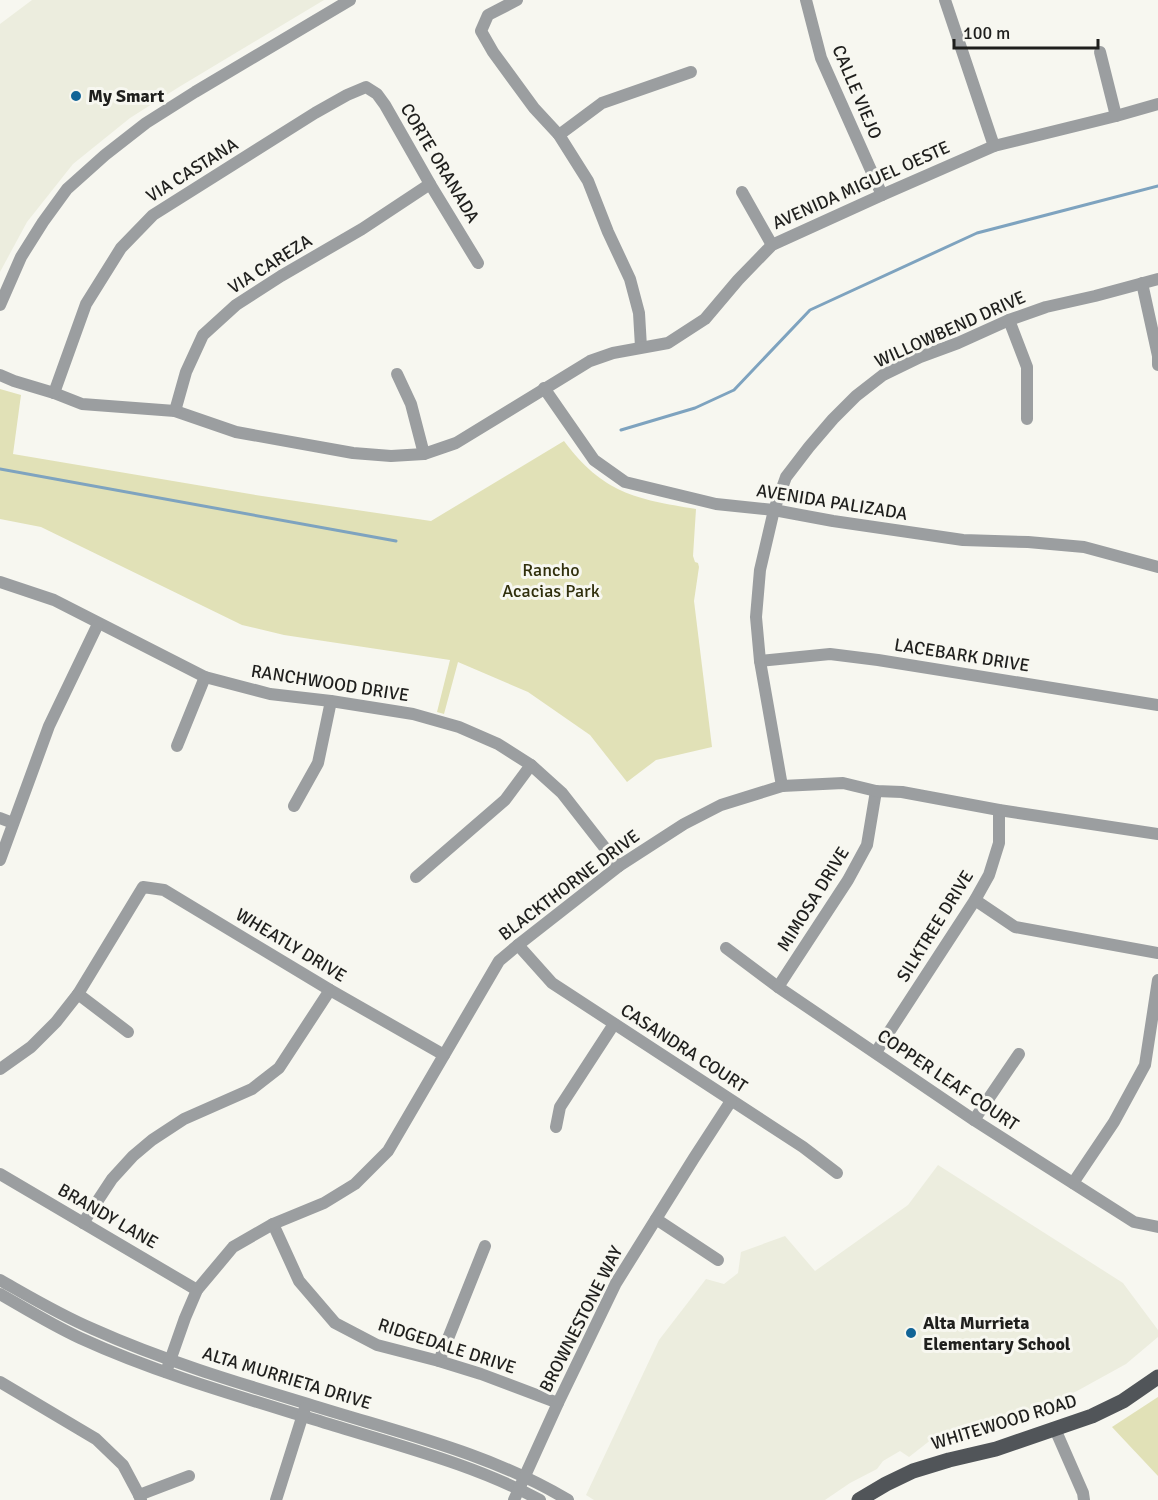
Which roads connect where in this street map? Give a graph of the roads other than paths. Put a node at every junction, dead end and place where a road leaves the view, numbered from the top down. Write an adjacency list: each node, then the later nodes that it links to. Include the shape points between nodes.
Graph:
1 (350, 0): 19 (street, via 156,116 105,155 67,189 21,257)
2 (517, 0): 10 (street, via 488,15 481,31 534,108)
3 (806, 0): 14 (street, CALLE VIEJO, via 821,58)
4 (945, 0): 11 (street)
5 (1100, 52): 9 (street)
6 (690, 72): 10 (street, via 602,103)
7 (366, 87): 12 (street, CORTE ORANADA, via 385,105); 26 (street, VIA CASTANA, via 315,113 153,215 121,248 87,304)
8 (1158, 104): 9 (street, AVENIDA MIGUEL OESTE)
9 (1116, 116): 11 (street, AVENIDA MIGUEL OESTE)
10 (559, 135): 21 (street, via 588,181 630,279 639,313)
11 (994, 146): 14 (street, AVENIDA MIGUEL OESTE)
12 (430, 184): 16 (street, CORTE ORANADA); 27 (street, VIA CAREZA, via 236,305 203,335)
13 (742, 192): 15 (street)
14 (882, 195): 15 (street, AVENIDA MIGUEL OESTE)
15 (772, 245): 21 (street, AVENIDA MIGUEL OESTE, via 705,319 668,342)
16 (478, 263)
17 (1158, 279): 18 (street, WILLOWBEND DRIVE)
18 (1142, 283): 20 (street, WILLOWBEND DRIVE); 22 (street)
19 (0, 305)
20 (1009, 320): 28 (street, via 1027,367); 30 (street, WILLOWBEND DRIVE, via 883,375 856,396 832,419 786,477)
21 (641, 347): 25 (street, AVENIDA MIGUEL OESTE, via 590,361)
22 (1158, 365)
23 (397, 374): 29 (street, via 411,404)
24 (0, 375): 26 (street, AVENIDA MIGUEL OESTE)
25 (544, 388): 29 (street, AVENIDA MIGUEL OESTE, via 456,443); 30 (street, AVENIDA PALIZADA, via 594,460 625,482 716,504)
26 (54, 393): 27 (street, AVENIDA MIGUEL OESTE, via 82,404)
27 (174, 411): 29 (street, AVENIDA MIGUEL OESTE, via 236,432 353,453)
28 (1027, 419)
29 (424, 454)
30 (774, 510): 31 (street, AVENIDA PALIZADA, via 963,540 1084,547); 34 (street, WILLOWBEND DRIVE, via 760,570 756,617)
31 (1158, 567)
32 (0, 582): 33 (street, RANCHWOOD DRIVE, via 54,600)
33 (98, 624): 35 (street, RANCHWOOD DRIVE); 45 (street, via 49,726)
34 (760, 661): 37 (street, LACEBARK DRIVE, via 830,654); 40 (street, WILLOWBEND DRIVE)
35 (205, 677): 36 (street, RANCHWOOD DRIVE, via 270,694); 38 (street)
36 (331, 701): 39 (street, RANCHWOOD DRIVE, via 413,714 459,727 498,744); 42 (street, via 318,763)
37 (1158, 705)
38 (177, 746)
39 (531, 765): 48 (street, RANCHWOOD DRIVE, via 562,793); 49 (street, via 505,800)
40 (782, 786): 41 (street, BLACKTHORNE DRIVE, via 843,783); 48 (street, BLACKTHORNE DRIVE, via 721,805)
41 (876, 791): 43 (street, BLACKTHORNE DRIVE); 55 (street, MIMOSA DRIVE, via 867,845)
42 (294, 806)
43 (999, 810): 46 (street, BLACKTHORNE DRIVE); 50 (street, SILKTREE DRIVE, via 999,843 989,875)
44 (0, 818): 45 (street)
45 (13, 823): 47 (street)
46 (1158, 834)
47 (0, 860)
48 (619, 866): 51 (street, BLACKTHORNE DRIVE)
49 (416, 877)
50 (975, 900): 53 (street, via 1015,927); 60 (street, SILKTREE DRIVE)
51 (518, 945): 58 (street, CASANDRA COURT, via 552,983); 62 (street, BLACKTHORNE DRIVE, via 499,961)
52 (726, 948): 55 (street, COPPER LEAF COURT)
53 (1158, 952)
54 (1158, 980): 63 (street)
55 (778, 987): 60 (street, COPPER LEAF COURT)
56 (330, 990): 57 (street, WHEATLY DRIVE, via 165,890 143,887); 62 (street, WHEATLY DRIVE); 73 (street, via 279,1068 252,1089 184,1119 152,1140 112,1179)
57 (78, 994): 59 (street); 64 (street, via 31,1047)
58 (614, 1024): 66 (street, CASANDRA COURT); 68 (street, via 560,1107)
59 (128, 1032)
60 (876, 1052): 67 (street, COPPER LEAF COURT)
61 (1019, 1054): 67 (street)
62 (444, 1055): 74 (street, BLACKTHORNE DRIVE, via 388,1150 355,1184 324,1203)
63 (1145, 1065): 65 (street); 71 (street, via 1114,1122)
64 (1, 1068)
65 (1158, 1071)
66 (731, 1101): 69 (street, CASANDRA COURT); 72 (street, BROWNESTONE WAY)
67 (974, 1120): 71 (street, COPPER LEAF COURT)
68 (556, 1127)
69 (837, 1173)
70 (0, 1174): 73 (street, BRANDY LANE)
71 (1072, 1183): 75 (street, COPPER LEAF COURT, via 1134,1222)
72 (656, 1219): 77 (street); 85 (street, BROWNESTONE WAY, via 616,1283)
73 (83, 1223): 79 (street, BRANDY LANE)
74 (273, 1224): 79 (street, BLACKTHORNE DRIVE, via 233,1247); 81 (street, RIDGEDALE DRIVE, via 299,1281 335,1323 377,1345)
75 (1158, 1227)
76 (485, 1246): 81 (street)
77 (718, 1260)
78 (0, 1280): 82 (street, ALTA MURRIETA DRIVE)
79 (197, 1290): 82 (street, BLACKTHORNE DRIVE)
80 (0, 1294): 82 (street, ALTA MURRIETA DRIVE, via 80,1338)
81 (439, 1361): 85 (street, RIDGEDALE DRIVE)
82 (168, 1366): 86 (street, ALTA MURRIETA DRIVE, via 227,1393)
83 (1158, 1377): 87 (main road, WHITEWOOD ROAD, via 1092,1416)
84 (0, 1382): 91 (street, via 96,1438 123,1465)
85 (558, 1403): 89 (street, BROWNESTONE WAY)
86 (305, 1410): 89 (street, ALTA MURRIETA DRIVE, via 445,1446); 90 (street, ALTA MURRIETA DRIVE, via 440,1457); 92 (street)
87 (1055, 1429): 95 (main road, WHITEWOOD ROAD, via 913,1471); 96 (street)
88 (189, 1476): 91 (street)
89 (525, 1476): 90 (street, BROWNESTONE WAY); 94 (street, ALTA MURRIETA DRIVE)
90 (516, 1494): 93 (street, ALTA MURRIETA DRIVE)
91 (140, 1497)
92 (276, 1500)
93 (540, 1500)
94 (568, 1500)
95 (859, 1500)
96 (1084, 1500)

